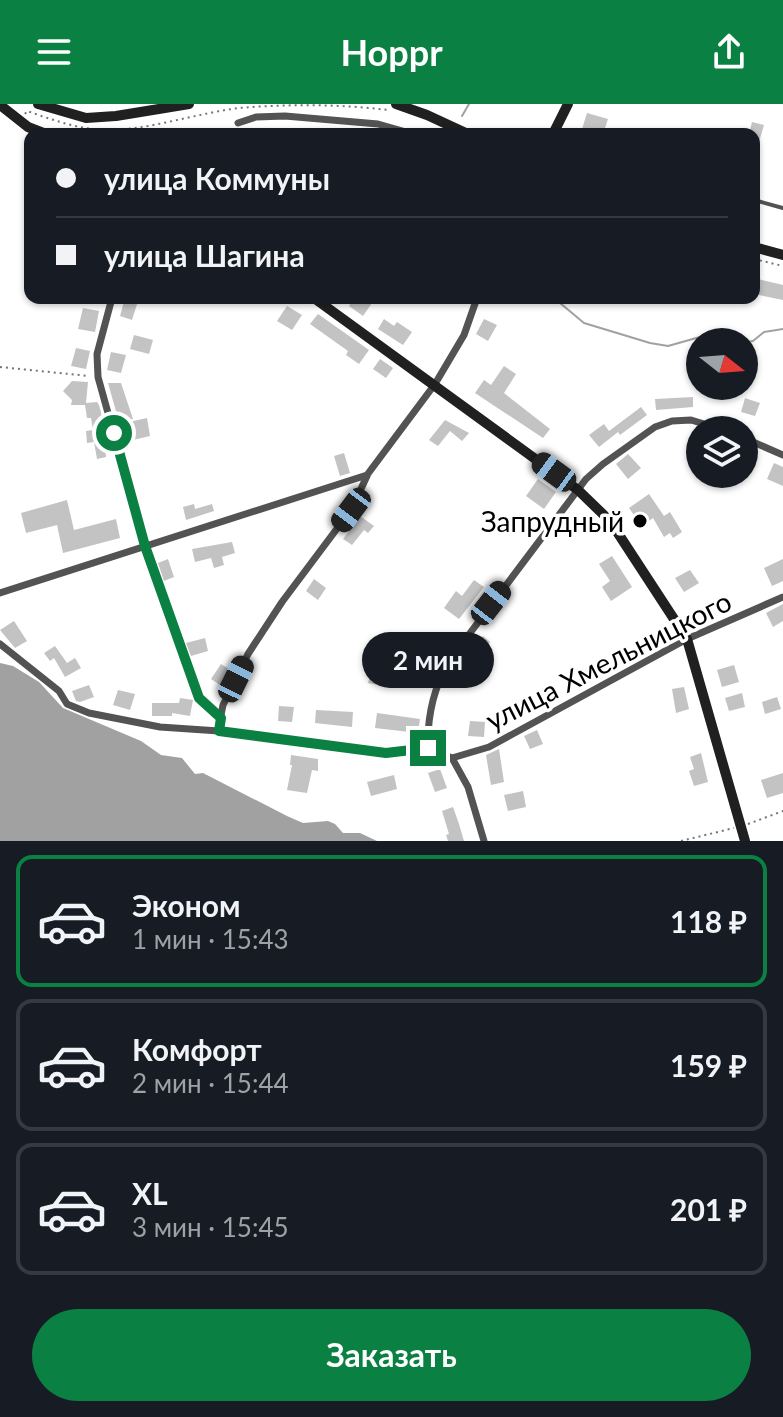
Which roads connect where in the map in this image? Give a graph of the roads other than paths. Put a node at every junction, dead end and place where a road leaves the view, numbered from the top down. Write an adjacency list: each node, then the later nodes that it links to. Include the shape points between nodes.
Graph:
1 (38, 104): 2 (street, via 86,118)
2 (189, 104)
3 (568, 104): 10 (street)
4 (0, 105): 7 (street)
5 (396, 108): 9 (street)
6 (238, 123): 8 (street, via 285,116)
7 (33, 128)
8 (392, 128)
9 (455, 128)
10 (556, 128)
11 (760, 202): 12 (lane)
12 (783, 208)
13 (760, 249): 14 (street)
14 (783, 255)
15 (110, 304): 24 (street, via 97,354 98,377)
16 (322, 304): 18 (street)
17 (475, 304): 18 (street, via 464,335)
18 (435, 384): 22 (street); 23 (street)
19 (686, 420): 23 (street, via 655,427 603,464)
20 (758, 444): 21 (street)
21 (783, 455)
22 (367, 475): 24 (street); 29 (street, via 351,510 248,654)
23 (578, 490): 27 (street, via 610,521); 31 (street, via 449,661 431,702)
24 (145, 546): 25 (street); 29 (street, via 199,698)
25 (0, 593)
26 (783, 597): 27 (street, улица Хмельницкого)
27 (687, 639): 32 (street, улица Хмельницкого, via 489,747); 34 (street)
28 (0, 644): 30 (street, via 59,691 67,704 89,713 160,727)
29 (221, 718): 30 (street)
30 (219, 731): 31 (street, via 386,753)
31 (428, 748): 32 (street)
32 (452, 758): 33 (street, via 468,787)
33 (484, 841)
34 (745, 841)

